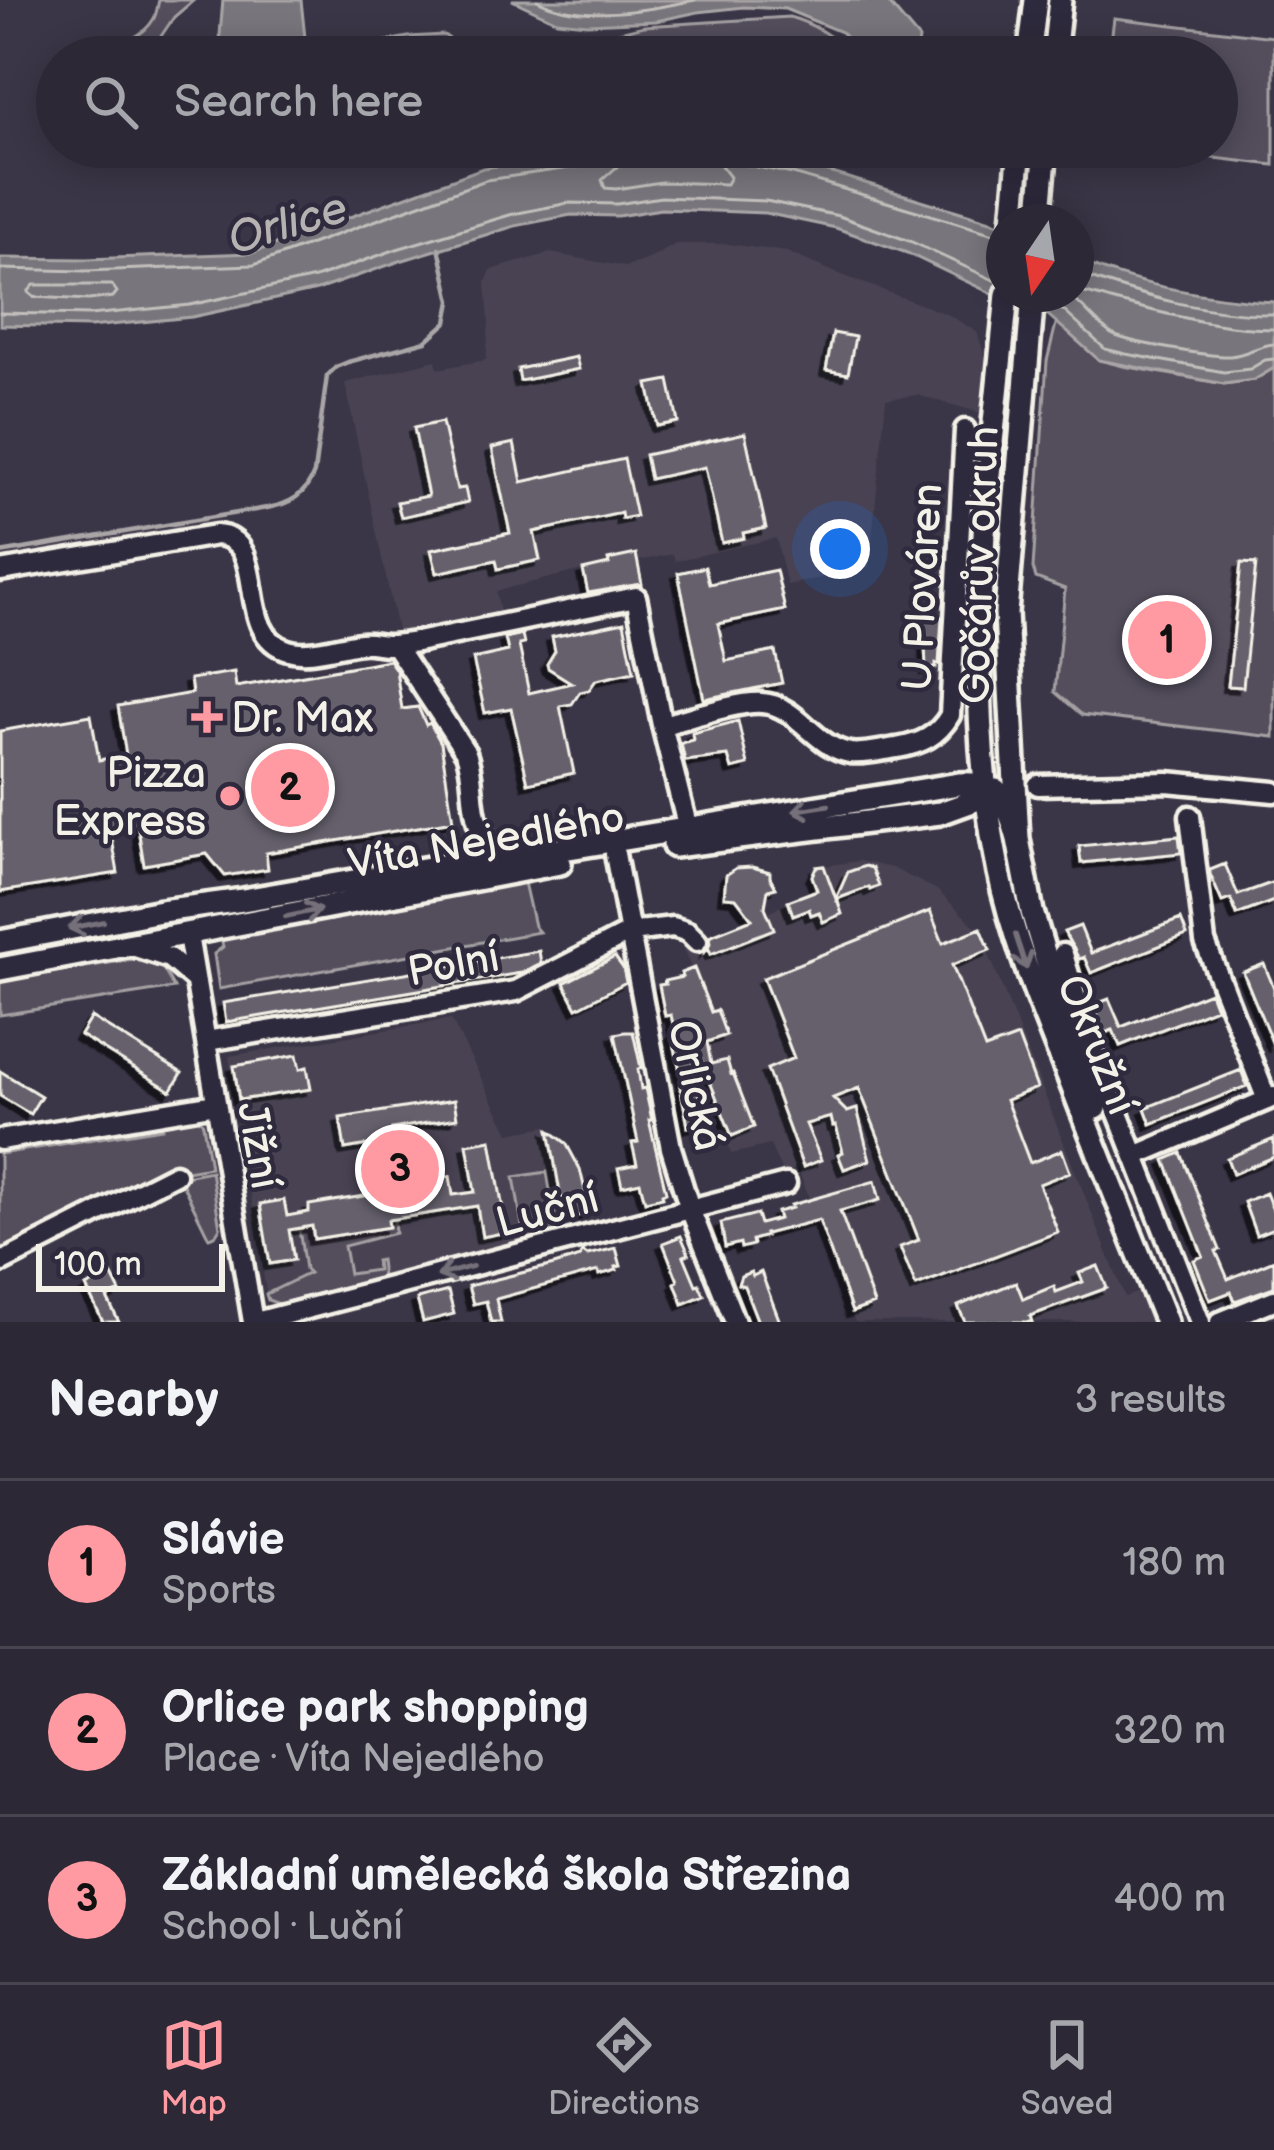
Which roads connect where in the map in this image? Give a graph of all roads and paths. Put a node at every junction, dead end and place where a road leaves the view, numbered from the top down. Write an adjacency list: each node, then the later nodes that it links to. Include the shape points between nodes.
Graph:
1 (1036, 0): 3 (main road)
2 (1060, 0): 4 (main road)
3 (1032, 36)
4 (1056, 36)
5 (1018, 168): 7 (main road)
6 (1044, 168): 8 (main road)
7 (1015, 204)
8 (1040, 204)
9 (1005, 312): 15 (main road, Gočárův okruh, via 981,571)
10 (1031, 312): 16 (main road, Gočárův okruh, via 1007,593)
11 (965, 430): 14 (street, U Plováren, via 950,715 938,732 918,744 852,753 811,734 788,710 758,702)
12 (0, 572): 13 (street, Víta Nejedlého, via 228,536 242,547 262,630 273,643 304,652)
13 (395, 645): 14 (street, Víta Nejedlého, via 637,597); 27 (street, Víta Nejedlého, via 466,753 476,816)
14 (662, 725): 23 (street, Víta Nejedlého)
15 (981, 736): 18 (main road, via 955,772); 19 (main road, Gočárův okruh)
16 (1013, 752): 19 (main road, via 1008,774); 24 (main road, Gočárův okruh)
17 (1038, 785): 20 (street, via 1167,782)
18 (927, 789): 19 (main road, Víta Nejedlého, via 970,783); 23 (main road, Víta Nejedlého, one-way to 23)
19 (989, 791): 21 (main road, Víta Nejedlého); 24 (main road, via 1010,811); 25 (main road, Okružní)
20 (1274, 792)
21 (947, 811): 25 (main road, via 984,832); 26 (main road, Víta Nejedlého)
22 (1190, 816): 37 (street, via 1205,943)
23 (688, 829): 27 (main road, Víta Nejedlého)
24 (1018, 839): 44 (main road, Okružní, via 1059,1002)
25 (994, 849): 44 (main road, Okružní, one-way to 44, via 1030,979)
26 (615, 854): 28 (street, Orlická); 29 (main road, Víta Nejedlého, one-way to 26)
27 (499, 858): 31 (main road, Víta Nejedlého, one-way to 31)
28 (629, 932): 30 (street, Polní, via 673,927); 36 (street, Polní, via 517,992); 43 (street, Orlická)
29 (188, 935): 32 (main road, Víta Nejedlého); 35 (street, Jižní)
30 (697, 941)
31 (0, 942)
32 (130, 946): 34 (main road, Víta Nejedlého); 35 (street, via 169,958)
33 (1063, 954): 40 (street, Okružní)
34 (0, 969)
35 (195, 980): 36 (street, Jižní)
36 (206, 1041): 38 (street, Jižní)
37 (1271, 1098): 40 (street)
38 (216, 1104): 39 (street); 47 (street, Jižní)
39 (0, 1140)
40 (1135, 1156): 51 (street, Okružní)
41 (175, 1174): 45 (street)
42 (786, 1184): 43 (street, Luční)
43 (690, 1209): 47 (street, Luční, one-way to 47); 48 (street, Orlická)
44 (1144, 1249): 49 (main road, Okružní); 50 (main road, Okružní)
45 (0, 1262)
46 (1274, 1300): 52 (street)
47 (255, 1322)
48 (735, 1322)
49 (1166, 1322)
50 (1180, 1322)
51 (1200, 1322)
52 (1220, 1322)

